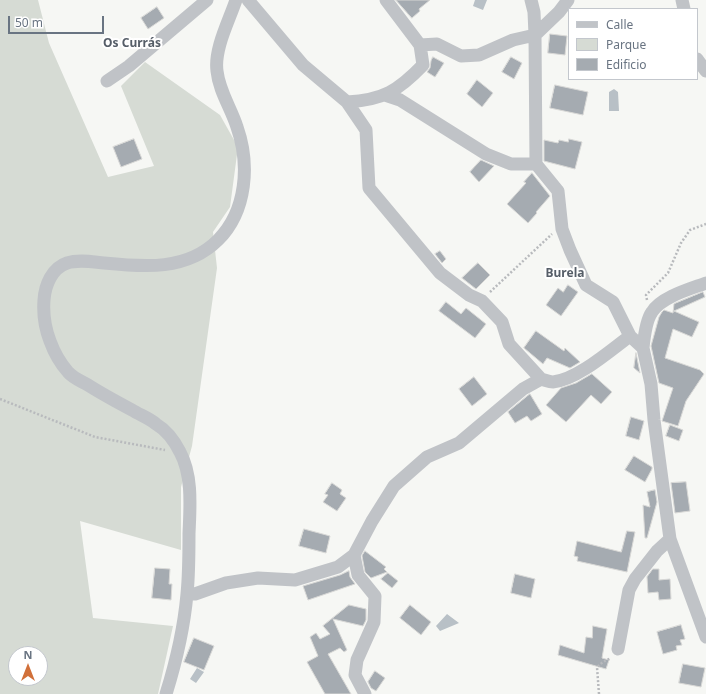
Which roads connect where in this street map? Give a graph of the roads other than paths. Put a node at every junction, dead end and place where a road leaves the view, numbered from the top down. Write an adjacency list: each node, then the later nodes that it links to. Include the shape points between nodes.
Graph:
1 (207, 0): 11 (street, via 129,66)
2 (236, 0): 21 (street, via 216,56 219,84 238,128 244,153 245,185 227,230 207,249 188,260 168,265 142,266 80,261 67,263 51,275 44,301 47,333 61,364 70,374 104,396 157,424 181,453 190,495)
3 (248, 0): 13 (street, via 303,65)
4 (386, 0): 8 (street)
5 (531, 0): 7 (street)
6 (568, 0): 7 (street)
7 (535, 36): 8 (street, via 513,40 479,55 461,56 437,44); 14 (street)
8 (420, 45): 12 (street, via 423,65)
9 (698, 60): 10 (street)
10 (706, 72)
11 (107, 81)
12 (385, 95): 13 (street, via 367,101); 14 (street, via 400,100 486,154 511,164)
13 (347, 102): 18 (street, via 366,130 369,188 440,273 469,295 482,301 502,322 509,344)
14 (536, 164): 16 (street, via 558,191 562,229 586,285 613,302)
15 (706, 283): 17 (street, via 665,300 652,312)
16 (630, 336): 17 (street); 18 (street, via 569,378 552,382)
17 (643, 348): 19 (street, via 651,384)
18 (541, 379): 20 (street, via 523,389 459,443 427,457 394,486)
19 (670, 539): 22 (street); 23 (street, via 657,551 629,590)
20 (354, 554): 21 (street, via 338,567 295,580 258,578 226,583 195,594); 25 (street, via 358,575 375,596 374,622 357,660 355,675)
21 (187, 594): 24 (street)
22 (706, 637)
23 (618, 649)
24 (166, 694)
25 (365, 694)

